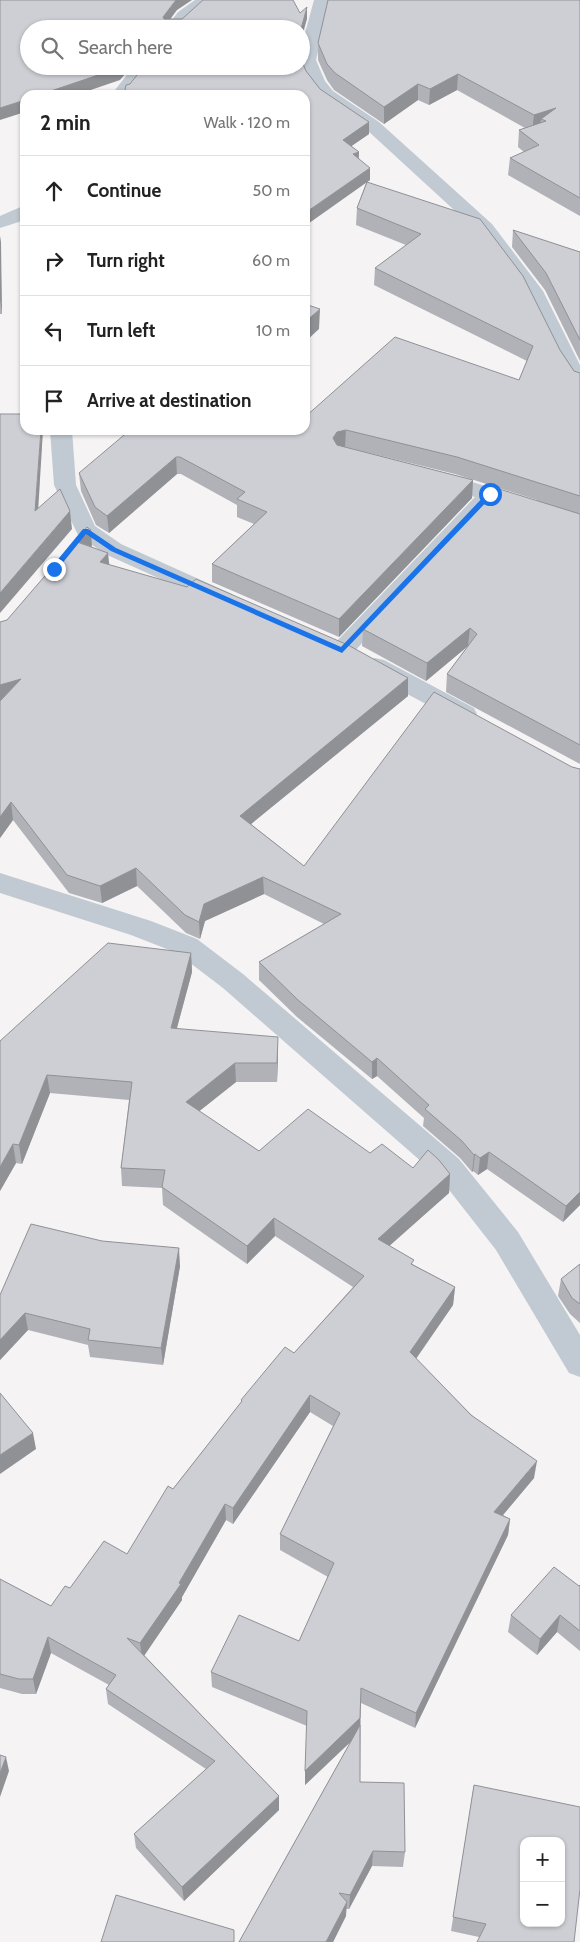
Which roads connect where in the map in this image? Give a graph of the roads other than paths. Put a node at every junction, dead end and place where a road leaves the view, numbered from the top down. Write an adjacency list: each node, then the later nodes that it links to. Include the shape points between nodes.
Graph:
1 (206, 0): 3 (street)
2 (322, 0): 4 (street)
3 (181, 20)
4 (310, 48)
5 (310, 67): 11 (street, via 327,95 373,126 485,228 533,291)
6 (136, 75): 7 (street)
7 (124, 90)
8 (20, 213): 9 (street)
9 (3, 221): 10 (street)
10 (20, 229)
11 (580, 383)
12 (61, 435): 16 (street, via 66,485 80,537)
13 (416, 473): 14 (street)
14 (490, 494): 15 (street); 17 (street, via 332,646 357,655)
15 (578, 519)
16 (241, 606)
17 (483, 723)
18 (0, 883): 19 (street, via 187,946 233,981 449,1168 507,1241)
19 (580, 1363)

